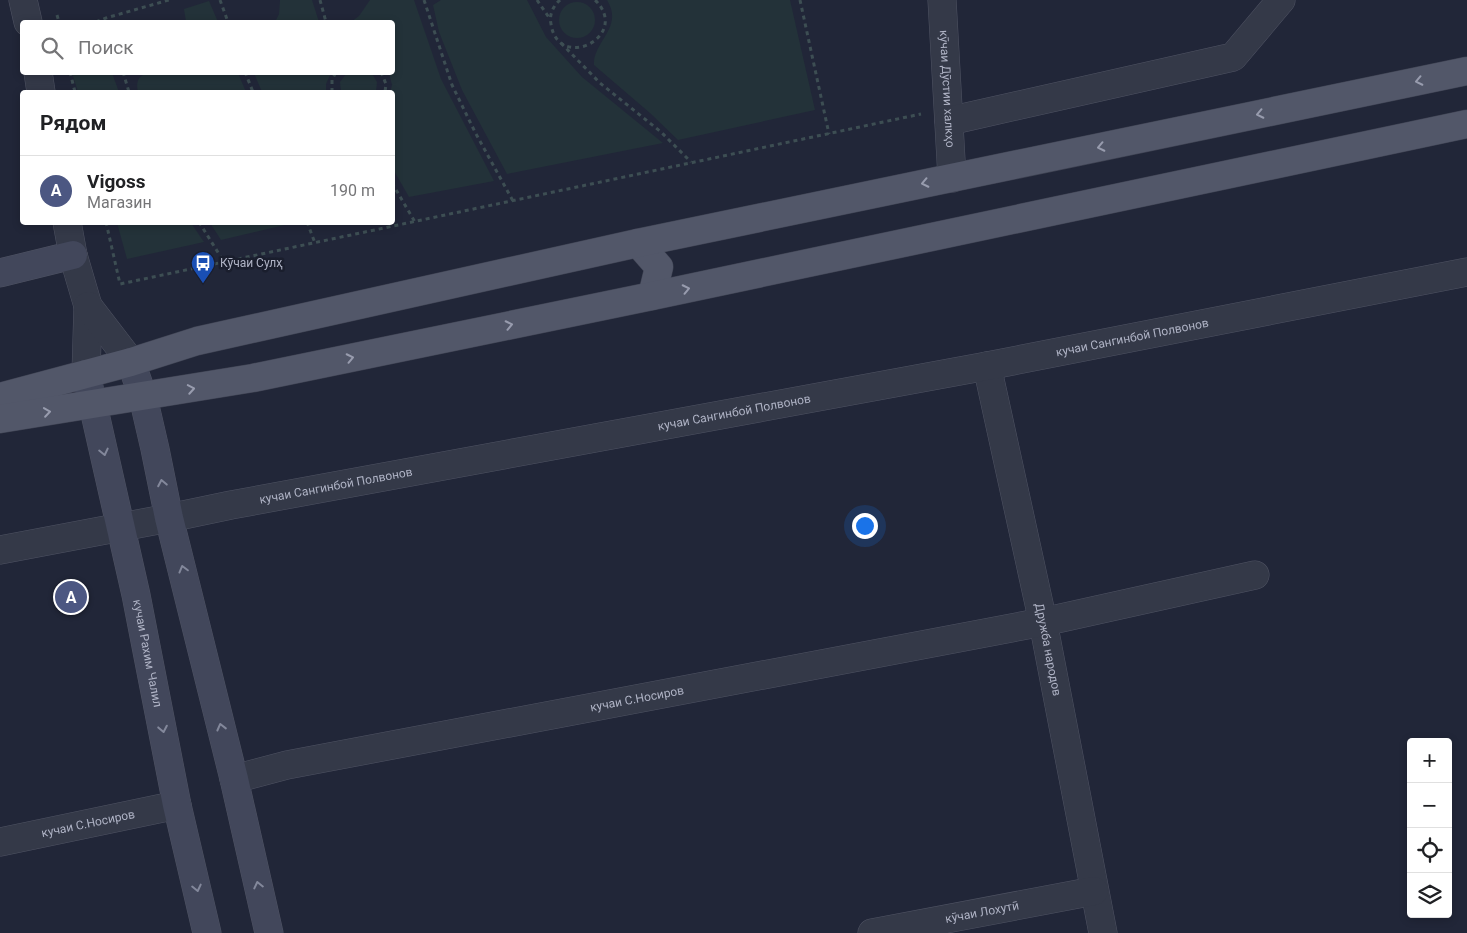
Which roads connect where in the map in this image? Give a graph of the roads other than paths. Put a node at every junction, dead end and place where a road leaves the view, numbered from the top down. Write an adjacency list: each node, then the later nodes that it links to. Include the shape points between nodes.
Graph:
1 (23, 0): 4 (street)
2 (942, 0): 8 (street, кӯчаи Дӯстии халкҳо)
3 (1281, 0): 8 (street, via 1234,57)
4 (28, 20)
5 (1467, 71): 10 (main road, one-way to 10)
6 (39, 75): 7 (street)
7 (42, 90)
8 (949, 115): 10 (street, кӯчаи Дӯстии халкҳо)
9 (1467, 124): 16 (main road, one-way to 9)
10 (952, 178): 12 (main road, one-way to 12)
11 (68, 225): 13 (street)
12 (638, 243): 16 (main road, via 659,268); 18 (main road, via 197,341)
13 (74, 255): 15 (main road); 17 (street)
14 (1467, 272): 19 (street, кучаи Сангинбой Полвонов)
15 (0, 273)
16 (652, 296): 22 (main road, one-way to 16, via 253,378)
17 (88, 306): 18 (street); 20 (street)
18 (131, 362): 20 (main road); 22 (main road)
19 (987, 366): 25 (street, кучаи Сангинбой Полвонов); 29 (street, Дружба народов)
20 (86, 374): 21 (main road); 23 (main road, кучаи Рахим Чалил)
21 (0, 396)
22 (143, 397): 23 (main road); 25 (main road, one-way to 22)
23 (93, 405): 24 (main road, one-way to 23); 26 (main road, кучаи Рахим Чалил, one-way to 26)
24 (0, 419)
25 (169, 518): 26 (street, кучаи Сангинбой Полвонов); 30 (main road, one-way to 25)
26 (122, 527): 27 (street, кучаи Сангинбой Полвонов); 31 (main road, кучаи Рахим Чалил, one-way to 31)
27 (0, 550)
28 (1255, 575): 29 (street, кучаи С.Носиров)
29 (1042, 622): 30 (street, кучаи С.Носиров, via 287,766); 33 (street, Дружба народов)
30 (234, 779): 35 (main road, one-way to 30)
31 (177, 805): 32 (street, кучаи С.Носиров); 34 (main road, кучаи Рахим Чалил, one-way to 34)
32 (0, 842)
33 (1094, 891): 36 (street, кӯчаи Лохутӣ); 37 (street, Дружба народов)
34 (207, 933)
35 (269, 933)
36 (872, 933)
37 (1103, 933)

